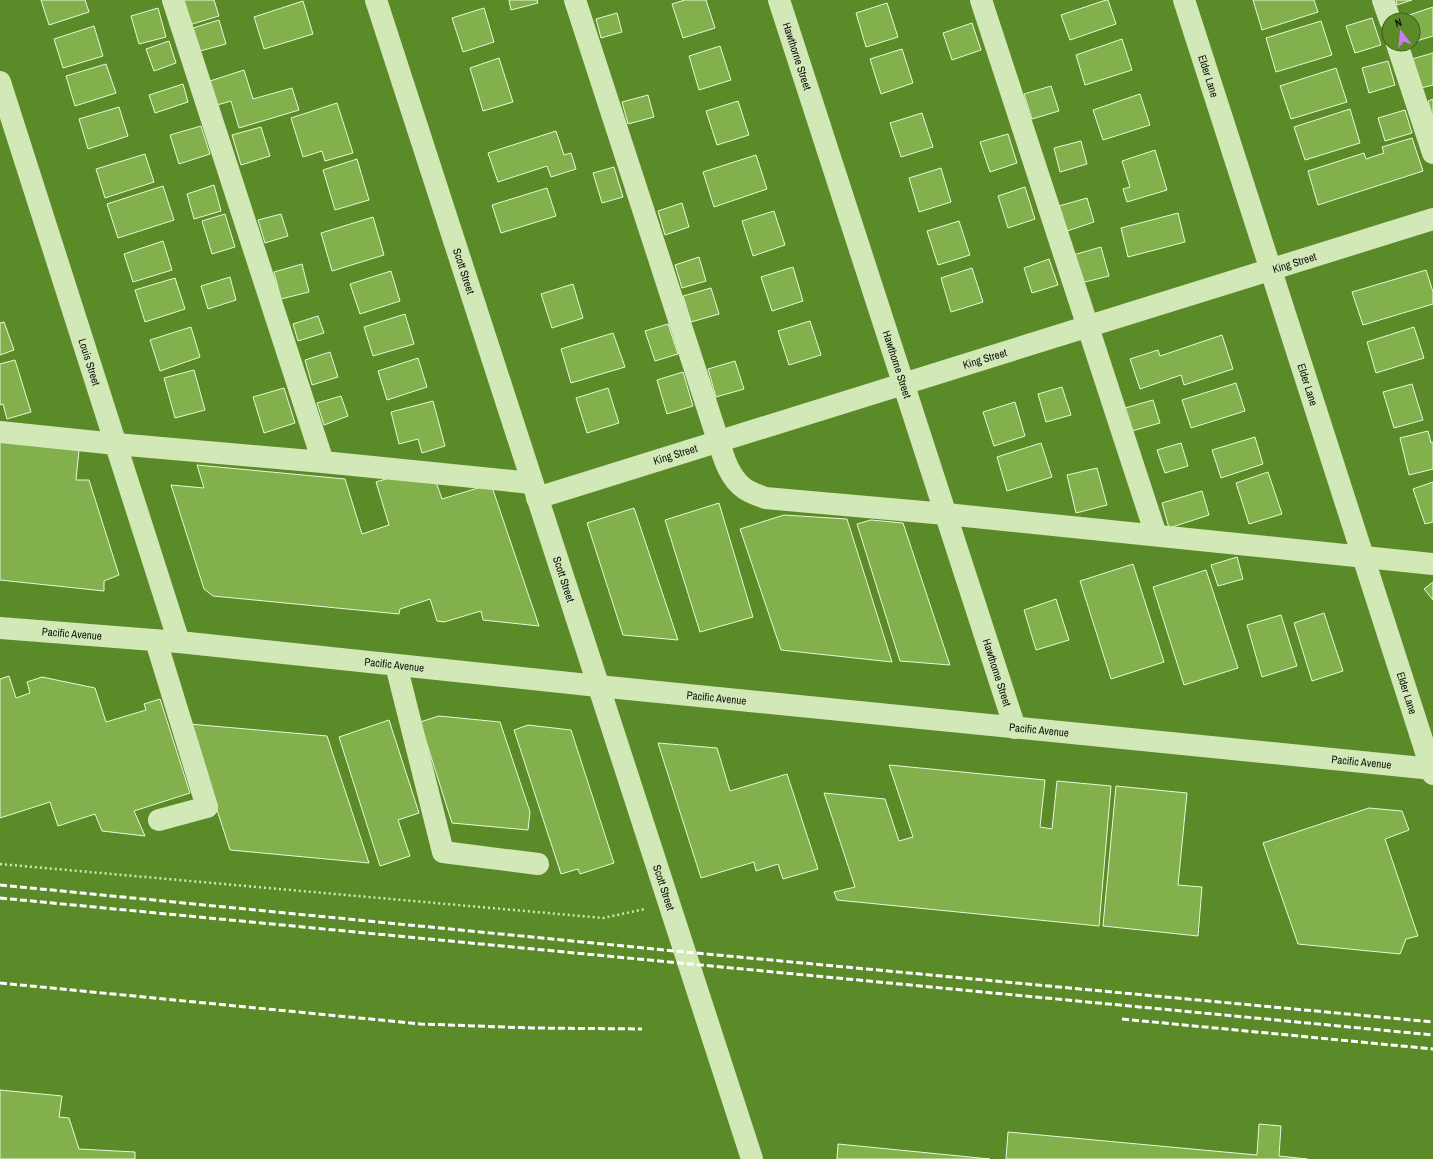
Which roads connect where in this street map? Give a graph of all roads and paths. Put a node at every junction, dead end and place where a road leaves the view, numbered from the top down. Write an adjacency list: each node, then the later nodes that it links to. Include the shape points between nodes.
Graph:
1 (173, 0): 19 (street)
2 (376, 0): 20 (street, Scott Street)
3 (575, 0): 17 (street)
4 (779, 0): 15 (street, Hawthorne Street)
5 (981, 0): 14 (street)
6 (1184, 0): 13 (street, Elder Lane)
7 (1383, 0): 8 (street)
8 (1387, 12)
9 (1400, 52): 11 (street)
10 (0, 82): 18 (street, Louis Street)
11 (1433, 153)
12 (1433, 219): 13 (street, King Street)
13 (1271, 270): 14 (street, King Street); 23 (street, Elder Lane)
14 (1088, 326): 15 (street, King Street); 22 (street)
15 (904, 383): 17 (street, King Street); 21 (street, Hawthorne Street)
16 (0, 432): 18 (street)
17 (718, 440): 20 (street, King Street); 21 (street, via 730,472 738,483 765,498)
18 (116, 444): 19 (street); 27 (street, Louis Street)
19 (323, 462): 20 (street)
20 (535, 490): 29 (street, Scott Street)
21 (946, 514): 22 (street); 30 (street, Hawthorne Street)
22 (1156, 535): 23 (street)
23 (1364, 557): 24 (street); 31 (street, Elder Lane)
24 (1433, 564)
25 (0, 628): 26 (street, Pacific Avenue)
26 (156, 641): 27 (street, Pacific Avenue); 32 (street, via 207,807)
27 (178, 642): 28 (street, Pacific Avenue)
28 (396, 665): 29 (street, Pacific Avenue); 34 (street, via 443,852)
29 (598, 686): 30 (street, Pacific Avenue); 35 (street, Scott Street)
30 (1015, 728): 31 (street, Pacific Avenue)
31 (1433, 771)
32 (159, 820)
33 (0, 864): 35 (path, via 603,918)
34 (538, 864)
35 (669, 903): 36 (street, Scott Street)
36 (752, 1159)

